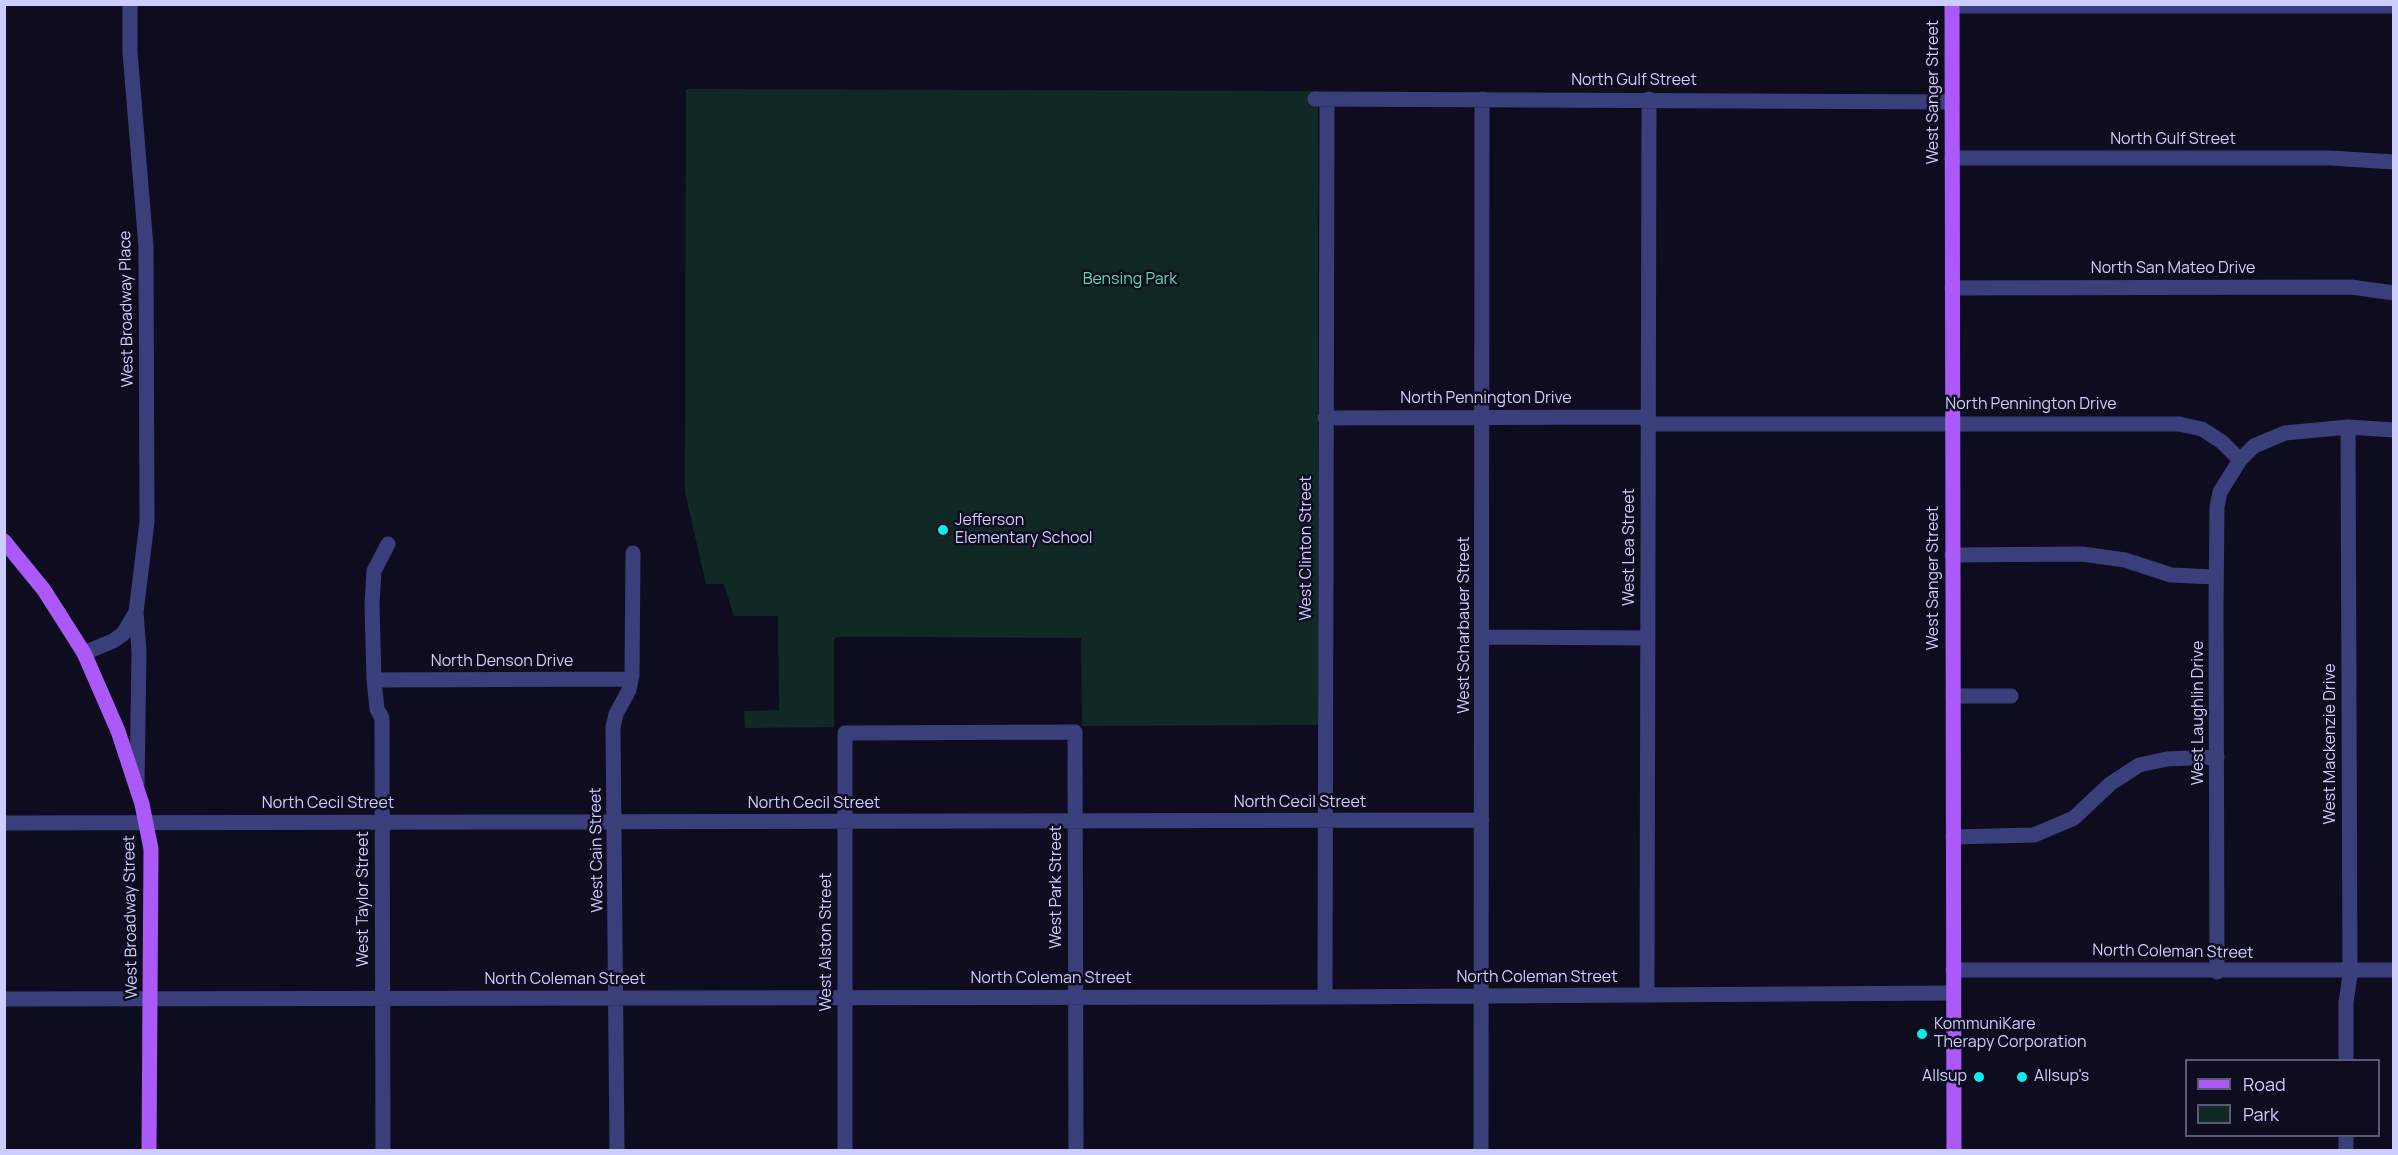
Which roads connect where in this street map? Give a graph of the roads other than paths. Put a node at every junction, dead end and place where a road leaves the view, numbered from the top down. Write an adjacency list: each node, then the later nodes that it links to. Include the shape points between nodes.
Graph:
1 (129, 4): 24 (street, West Broadway Place, via 146,247 147,522)
2 (1952, 5): 3 (street); 7 (main road, West Sanger Street)
3 (2394, 6)
4 (1321, 99): 5 (street, North Gulf Street); 12 (street, West Clinton Street)
5 (1482, 99): 6 (street, North Gulf Street); 13 (street, West Scharbauer Street)
6 (1648, 99): 7 (street, North Gulf Street); 14 (street, West Lea Street)
7 (1952, 102): 8 (main road, West Sanger Street)
8 (1952, 158): 9 (street, North Gulf Street, via 2331,158); 10 (main road, West Sanger Street)
9 (2394, 162)
10 (1952, 288): 11 (street, North San Mateo Drive, via 2351,287); 15 (main road, West Sanger Street)
11 (2394, 293)
12 (1325, 418): 13 (street, North Pennington Drive); 38 (street, West Clinton Street)
13 (1482, 418): 14 (street, North Pennington Drive); 25 (street, West Scharbauer Street)
14 (1648, 420): 15 (street, North Pennington Drive); 26 (street, West Lea Street)
15 (1952, 422): 18 (street, North Pennington Drive, via 2179,424 2202,429); 22 (main road, West Sanger Street)
16 (2348, 428): 17 (street); 18 (street, via 2285,433 2254,446); 45 (street, West Mackenzie Drive)
17 (2394, 430)
18 (2240, 460): 23 (street, West Laughlin Drive, via 2220,492)
19 (4, 541): 27 (main road, West Broadway Street, via 49,597)
20 (388, 544): 29 (street, West Taylor Street, via 374,571)
21 (633, 553): 28 (street, West Cain Street)
22 (1952, 555): 23 (street, via 2082,554 2125,560 2171,575); 30 (main road, West Sanger Street)
23 (2216, 577): 33 (street, West Laughlin Drive)
24 (136, 612): 27 (street, West Broadway Place, via 123,634); 34 (street, West Broadway Place)
25 (1483, 637): 26 (street); 35 (street, West Scharbauer Street)
26 (1648, 638): 49 (street, West Lea Street)
27 (84, 653): 34 (main road, West Broadway Street)
28 (631, 679): 29 (street, North Denson Drive); 36 (street, West Cain Street, via 613,727)
29 (374, 680): 39 (street, West Taylor Street, via 377,709 382,718)
30 (1953, 696): 31 (street); 43 (main road, West Sanger Street)
31 (2011, 696)
32 (1075, 732): 37 (street, West Park Street); 40 (street, West Alston Street, via 845,733)
33 (2217, 757): 43 (street, via 2167,759 2139,765 2116,778 2074,818 2034,835); 47 (street, West Laughlin Drive)
34 (137, 786): 41 (main road, West Broadway Street)
35 (1482, 820): 38 (street, North Cecil Street); 54 (street, West Scharbauer Street)
36 (615, 821): 39 (street, North Cecil Street); 40 (street, North Cecil Street); 50 (street, West Cain Street)
37 (1075, 821): 38 (street, North Cecil Street); 40 (street, North Cecil Street); 52 (street, West Park Street)
38 (1325, 821): 53 (street, West Clinton Street)
39 (382, 822): 41 (street, North Cecil Street); 57 (street, West Taylor Street)
40 (845, 822): 51 (street, West Alston Street)
41 (147, 823): 42 (street, North Cecil Street); 56 (main road, West Broadway Street, via 151,849)
42 (4, 824)
43 (1953, 837): 44 (main road, West Sanger Street)
44 (1953, 970): 47 (street, North Coleman Street); 48 (main road, West Sanger Street)
45 (2350, 970): 46 (street, North Coleman Street); 47 (street, North Coleman Street); 58 (street, West Mackenzie Drive)
46 (2394, 970)
47 (2217, 972)
48 (1953, 993): 49 (street, North Coleman Street); 65 (main road, West Sanger Street)
49 (1647, 995): 54 (street, North Coleman Street)
50 (616, 997): 51 (street, North Coleman Street); 57 (street, North Coleman Street); 61 (street, West Cain Street)
51 (845, 997): 52 (street, North Coleman Street); 62 (street, West Alston Street)
52 (1076, 997): 53 (street, North Coleman Street); 63 (street, West Park Street)
53 (1325, 997): 54 (street, North Coleman Street)
54 (1481, 997): 64 (street, West Scharbauer Street)
55 (4, 999): 56 (street, North Coleman Street)
56 (150, 999): 57 (street, North Coleman Street); 59 (main road, West Broadway Street)
57 (383, 999): 60 (street, West Taylor Street)
58 (2346, 1059)
59 (149, 1150)
60 (384, 1150)
61 (617, 1150)
62 (845, 1150)
63 (1076, 1150)
64 (1481, 1150)
65 (1954, 1150)

